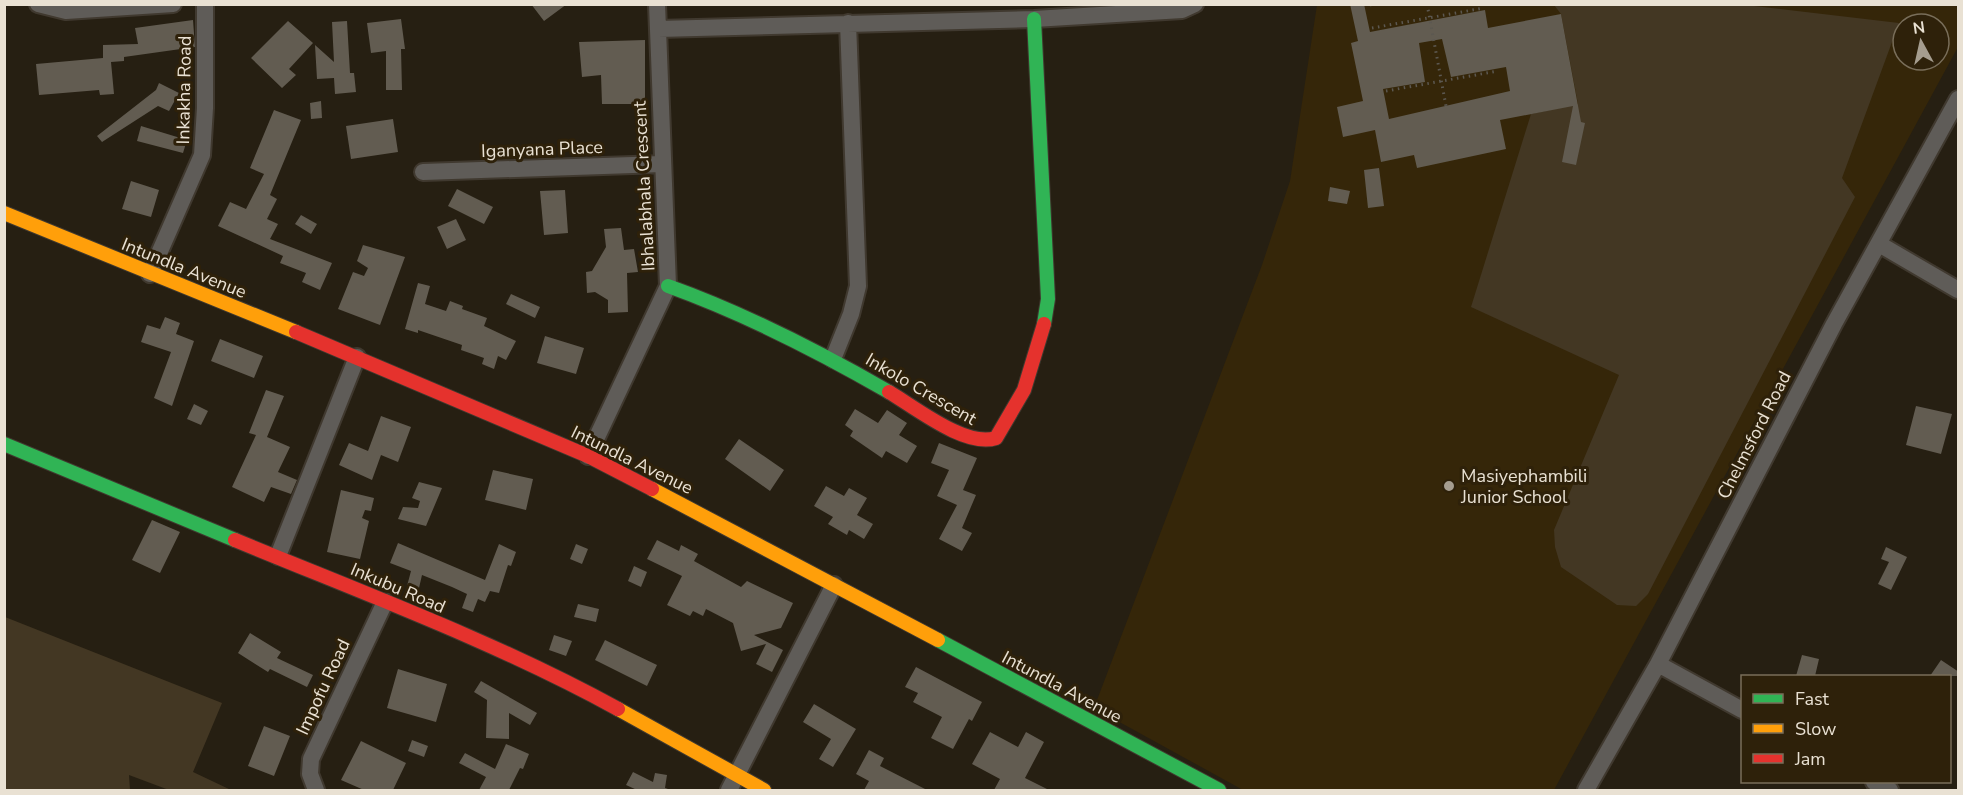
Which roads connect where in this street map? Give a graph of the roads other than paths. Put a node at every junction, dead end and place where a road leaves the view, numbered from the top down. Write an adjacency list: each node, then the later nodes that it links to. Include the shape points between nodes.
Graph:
1 (38, 4): 2 (street, via 66,11)
2 (173, 4)
3 (205, 4): 14 (street, Inkakha Road, via 202,155)
4 (657, 4): 8 (street, Ibhalabhala Crescent)
5 (1195, 4): 6 (street, via 1182,10)
6 (1034, 19): 7 (street); 18 (street, Inkolo Crescent, via 1048,299 1046,328 1033,367 1003,429 987,441 967,438)
7 (848, 23): 8 (street); 18 (street, via 858,286)
8 (658, 28): 10 (street, Ibhalabhala Crescent)
9 (1959, 99): 13 (street, Chelmsford Road)
10 (662, 164): 11 (street, Iganyana Place); 15 (street, Ibhalabhala Crescent)
11 (423, 172)
12 (4, 213): 14 (street, Intundla Avenue)
13 (1879, 244): 16 (street); 24 (street, Chelmsford Road)
14 (150, 274): 17 (street, Intundla Avenue)
15 (668, 286): 18 (street, Inkolo Crescent, via 712,300); 20 (street, Ibhalabhala Crescent)
16 (1959, 291)
17 (357, 357): 20 (street, Intundla Avenue); 21 (street)
18 (832, 359)
19 (4, 444): 21 (street, Inkubu Road)
20 (588, 456): 22 (street, Intundla Avenue)
21 (278, 556): 23 (street, Inkubu Road)
22 (834, 585): 26 (street); 30 (street, Intundla Avenue)
23 (385, 602): 26 (street, Inkubu Road, via 569,682); 28 (street, Impofu Road, via 311,759 310,774)
24 (1658, 664): 25 (street); 31 (street, Chelmsford Road)
25 (1741, 709)
26 (733, 783): 29 (street, Inkubu Road)
27 (1876, 783): 32 (street)
28 (316, 790)
29 (764, 790)
30 (1219, 790)
31 (1586, 790)
32 (1890, 790)

